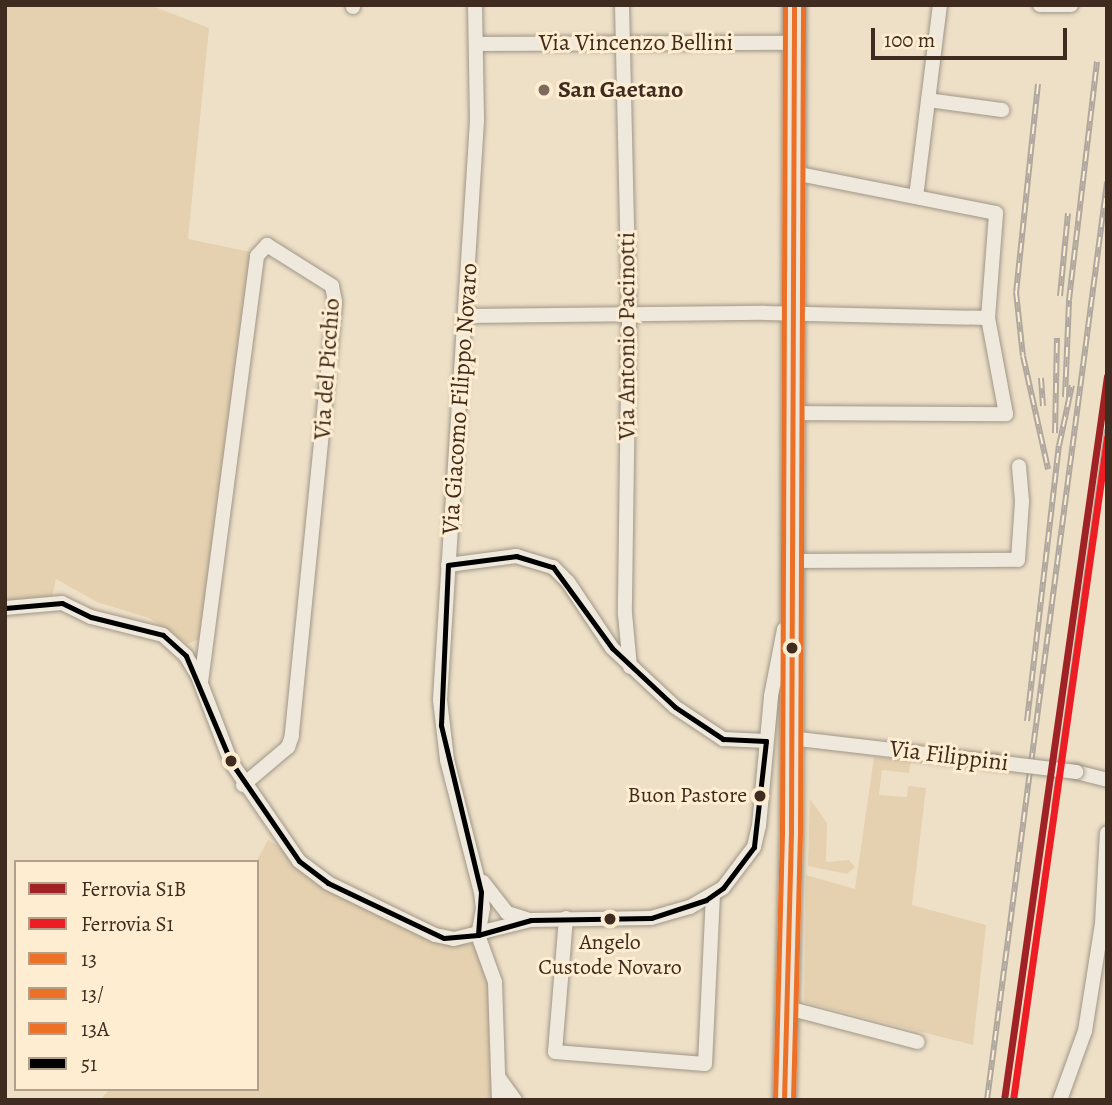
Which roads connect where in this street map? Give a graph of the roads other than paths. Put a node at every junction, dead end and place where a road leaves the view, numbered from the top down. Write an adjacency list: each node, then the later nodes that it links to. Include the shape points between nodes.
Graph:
1 (475, 5): 10 (street, Via Giacomo Filippo Novaro)
2 (622, 5): 8 (street, Via Antonio Pacinotti)
3 (794, 5): 9 (main road)
4 (940, 5): 11 (street)
5 (1040, 5): 7 (street)
6 (1071, 5): 7 (street)
7 (1045, 6)
8 (626, 42): 9 (street, Via Vincenzo Bellini); 10 (street, Via Vincenzo Bellini); 15 (street, Via Antonio Pacinotti)
9 (794, 43): 13 (main road)
10 (478, 44): 17 (street, Via Giacomo Filippo Novaro)
11 (928, 100): 12 (street); 14 (street)
12 (1002, 110)
13 (794, 173): 14 (street); 16 (main road)
14 (916, 197): 18 (street, via 996,213)
15 (629, 313): 16 (street); 17 (street); 24 (street, Via Antonio Pacinotti, via 625,614)
16 (793, 315): 18 (street); 19 (main road)
17 (466, 316): 22 (street, Via Giacomo Filippo Novaro)
18 (988, 318): 19 (street, via 1006,414)
19 (792, 413): 21 (main road)
20 (1018, 466): 21 (street, via 1022,501 1018,560)
21 (791, 561): 26 (main road)
22 (448, 565): 24 (street, via 516,556 552,567); 32 (street, Via Giacomo Filippo Novaro, via 441,725 455,799)
23 (5, 608): 25 (street, via 61,603 91,617 163,635 186,656)
24 (630, 667): 28 (street, via 675,707 723,739)
25 (201, 682): 30 (street); 30 (street, Via del Picchio, via 257,256 267,245 332,286 335,302 292,736 288,747)
26 (780, 694): 27 (main road); 28 (street)
27 (790, 738): 29 (street, Via Filippini, bridge, via 1076,772); 37 (main road)
28 (766, 741): 33 (street, via 754,847)
29 (1107, 780)
30 (243, 785): 36 (street, via 278,836 312,873 435,935 454,939)
31 (1107, 833): 43 (street, via 1102,925 1084,1031)
32 (477, 872): 35 (street, Via Giacomo Filippo Novaro, via 496,903 516,917); 36 (street, Via Giacomo Filippo Novaro, via 483,908)
33 (713, 895): 34 (street, via 651,918); 34 (street, via 705,1064 555,1052)
34 (566, 918): 35 (street)
35 (531, 920): 36 (street)
36 (478, 934): 39 (street, via 495,982)
37 (788, 1008): 38 (street); 42 (main road)
38 (918, 1042)
39 (498, 1076): 40 (street); 41 (street)
40 (499, 1100)
41 (515, 1100)
42 (785, 1100)
43 (1060, 1100)

